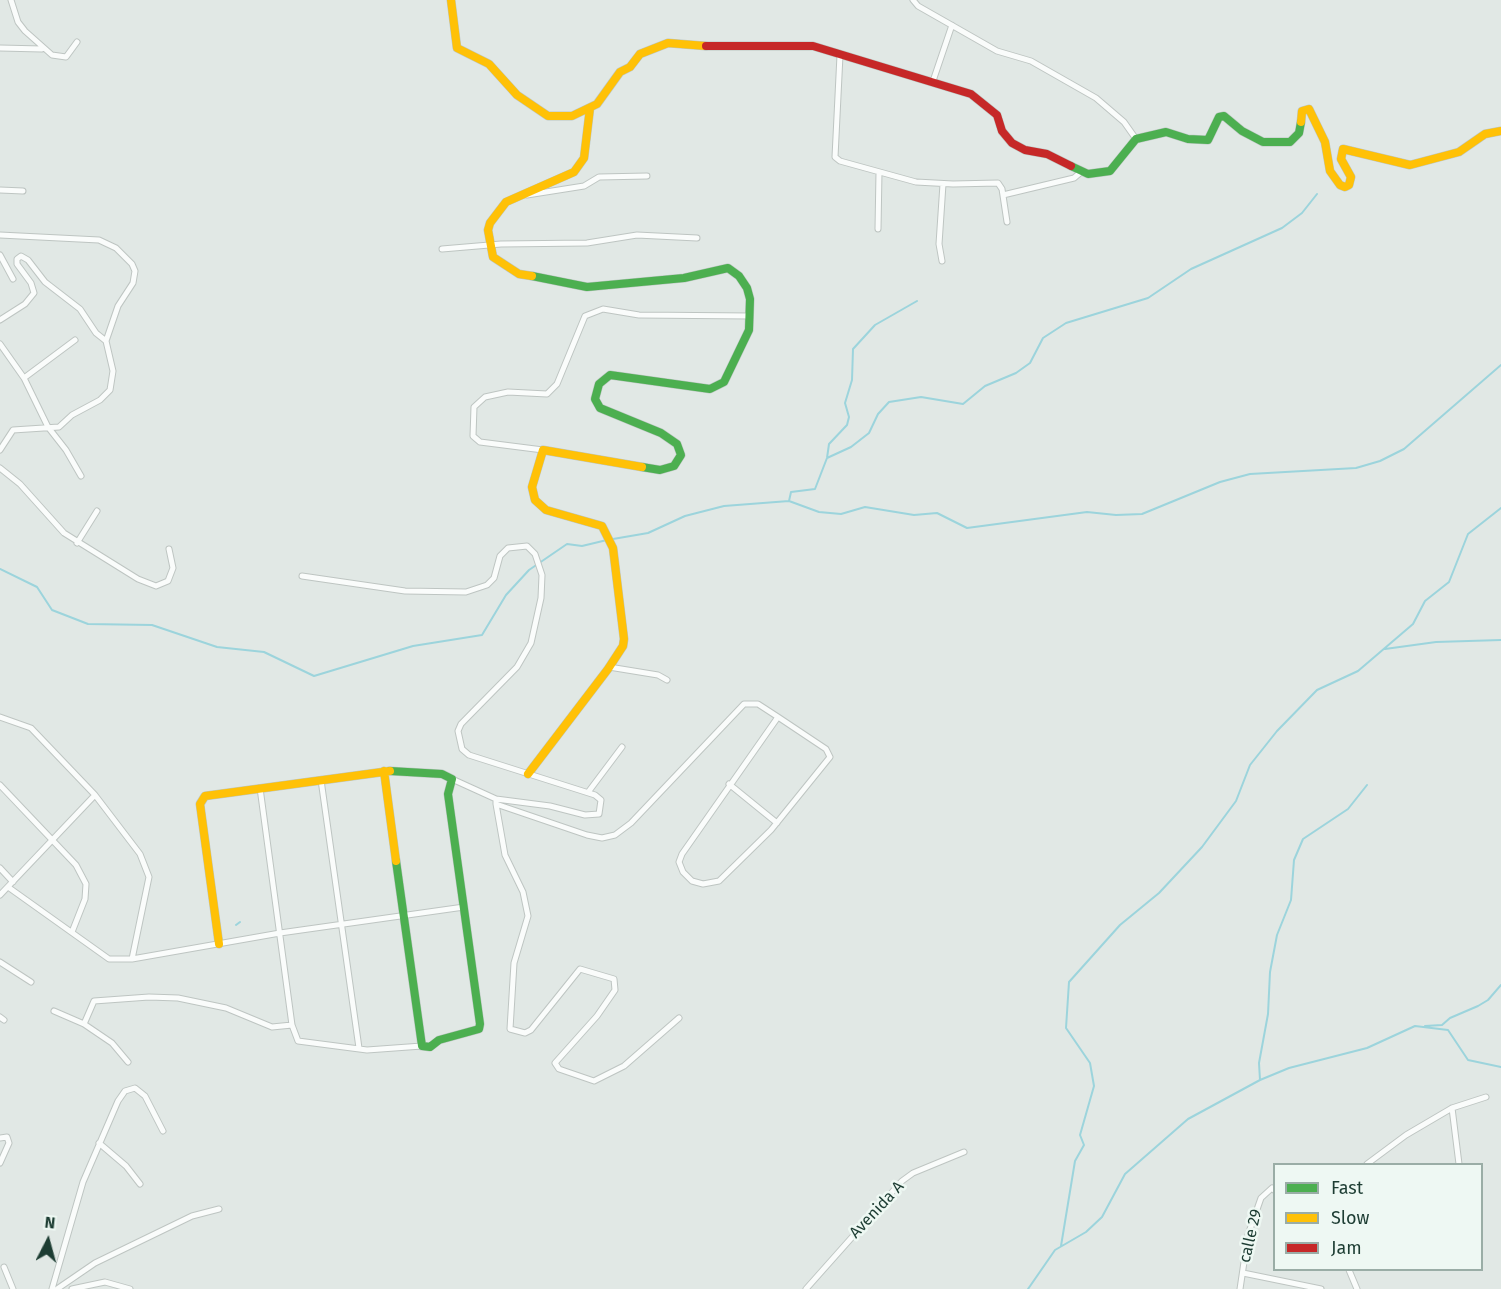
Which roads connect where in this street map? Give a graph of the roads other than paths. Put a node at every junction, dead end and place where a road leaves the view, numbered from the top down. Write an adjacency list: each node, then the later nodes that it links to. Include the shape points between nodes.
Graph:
1 (11, 0): 7 (street, via 18,22)
2 (451, 0): 10 (street, via 457,48 489,64 517,95 548,116 572,116)
3 (913, 0): 4 (street)
4 (952, 25): 9 (street); 12 (street, via 997,51 1031,61 1096,98 1124,122)
5 (77, 42): 7 (street, via 66,57)
6 (0, 48): 7 (street)
7 (42, 49)
8 (840, 55): 9 (street); 10 (street, via 794,44 668,43 640,54); 13 (street, via 833,153 840,161)
9 (933, 81): 14 (street, via 971,94 987,105 998,115 1002,131 1012,143 1047,154)
10 (590, 108): 20 (street, via 586,151 574,172)
11 (1501, 131): 12 (street, via 1485,134 1459,152 1410,165 1343,149 1341,159 1351,177 1345,187 1330,171 1325,142 1309,109 1302,111 1299,133 1290,142 1263,142 1242,132 1224,116 1219,117 1208,140 1166,132)
12 (1136, 140): 14 (street, via 1110,171)
13 (879, 171): 16 (street, via 916,182); 22 (street)
14 (1081, 172): 19 (street, via 1074,178)
15 (647, 176): 20 (street, via 599,177 577,188)
16 (943, 184): 19 (street, via 998,183); 28 (street, via 939,244)
17 (0, 190): 18 (street)
18 (23, 190)
19 (1003, 195): 21 (street)
20 (514, 197): 25 (street, via 490,223)
21 (1007, 222)
22 (878, 229)
23 (0, 235): 33 (street, via 99,240 109,242 121,252 132,264 135,277 118,306)
24 (698, 238): 25 (street, via 637,235 587,243)
25 (490, 245): 26 (street); 30 (street, via 502,265 519,274 587,287 684,278 728,268 747,288)
26 (442, 249)
27 (0, 255): 29 (street)
28 (942, 261)
29 (13, 279)
30 (750, 316): 38 (street, via 639,315 603,309 585,316 557,384 547,394 508,392 485,398 474,407 473,436 480,442); 38 (street, via 750,330 741,353 718,386 697,388 618,375 610,375 599,384 595,399 600,408 661,433 677,444 681,455 674,466 660,470)
31 (0, 320): 33 (street, via 33,298 33,288 18,264 18,257 24,256 45,282 80,309)
32 (75, 340): 35 (street)
33 (106, 341): 36 (street, via 113,371 110,390 59,427)
34 (0, 344): 35 (street)
35 (24, 378): 36 (street)
36 (48, 427): 37 (street, via 13,430); 40 (street)
37 (0, 450)
38 (543, 450): 45 (street, via 532,487 539,506 602,526 609,538 624,639)
39 (0, 468): 42 (street)
40 (81, 476)
41 (98, 511): 42 (street)
42 (77, 543): 43 (street, via 156,586 171,576)
43 (169, 549)
44 (302, 576): 51 (street, via 405,591 456,593 479,588 494,578 500,556 508,548 527,546 542,569 541,598 531,643 517,667 458,731 462,749 469,755)
45 (609, 667): 46 (street); 51 (street)
46 (667, 680)
47 (0, 717): 58 (street, via 31,728)
48 (778, 717): 54 (street); 59 (street, via 758,704 744,704 615,835 587,835); 60 (street, via 826,749 830,757)
49 (622, 747): 57 (street)
50 (384, 771): 52 (street, via 442,774); 53 (street); 67 (street)
51 (528, 774): 57 (street)
52 (452, 779): 59 (street); 66 (street, via 448,794)
53 (321, 780): 56 (street); 68 (street)
54 (729, 784): 60 (street); 60 (street, via 682,854 679,862 692,881 719,881)
55 (0, 785): 61 (street)
56 (260, 789): 70 (street); 71 (street, via 205,796 200,804)
57 (589, 791): 59 (street, via 601,800 596,816)
58 (95, 795): 61 (street); 72 (street, via 140,854 149,877)
59 (496, 801): 76 (street, via 505,855 523,892 528,916 514,959 510,1029 525,1033 531,1030 580,969 614,979 615,990 597,1016 555,1063 559,1070 594,1081 624,1066)
60 (777, 824)
61 (52, 839): 63 (street); 69 (street, via 76,865 86,884 85,899)
62 (0, 868): 63 (street)
63 (13, 882): 64 (street)
64 (8, 887): 65 (street); 69 (street)
65 (0, 895)
66 (464, 907): 67 (street); 79 (street, via 480,1024 475,1032 439,1040 430,1047)
67 (404, 915): 68 (street); 79 (street)
68 (341, 924): 70 (street); 80 (street)
69 (72, 932): 72 (street, via 110,959)
70 (280, 933): 71 (street); 78 (street)
71 (219, 944): 72 (street)
72 (132, 959)
73 (0, 962): 74 (street)
74 (31, 982)
75 (54, 1011): 77 (street)
76 (679, 1018)
77 (84, 1024): 78 (street, via 94,1001 149,997 214,1005 272,1027); 81 (street, via 112,1043)
78 (292, 1024): 80 (street, via 301,1043)
79 (422, 1046): 80 (street)
80 (359, 1048)
81 (128, 1062)
82 (1486, 1097): 83 (street)
83 (1452, 1108): 89 (street); 90 (street)
84 (164, 1131): 86 (street, via 145,1096 135,1088 128,1089 118,1101)
85 (0, 1138): 88 (street, via 7,1137 9,1143)
86 (99, 1143): 91 (street); 98 (street, via 83,1182)
87 (964, 1152): 102 (street, Avenida A, via 902,1181)
88 (0, 1163)
89 (1368, 1163)
90 (1459, 1163)
91 (140, 1184)
92 (1273, 1189): 96 (street, calle 29, via 1261,1198 1248,1235)
93 (219, 1209): 99 (street, via 192,1216 94,1263)
94 (4, 1267): 97 (street)
95 (1350, 1271): 105 (street)
96 (1243, 1273): 103 (street, calle 29); 104 (street)
97 (14, 1289)
98 (52, 1289)
99 (57, 1289)
100 (72, 1289): 101 (street, via 105,1282)
101 (130, 1289)
102 (806, 1289)
103 (1240, 1289)
104 (1321, 1289)
105 (1357, 1289)

